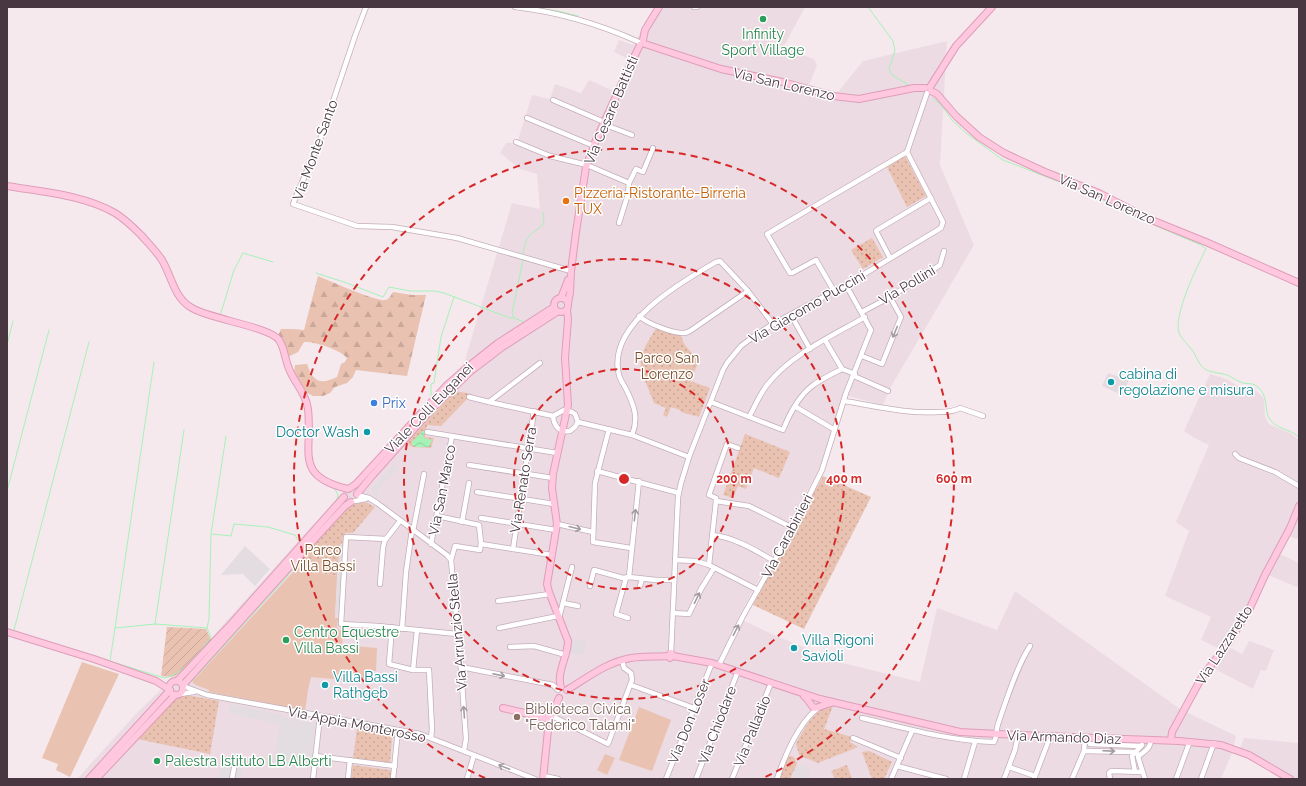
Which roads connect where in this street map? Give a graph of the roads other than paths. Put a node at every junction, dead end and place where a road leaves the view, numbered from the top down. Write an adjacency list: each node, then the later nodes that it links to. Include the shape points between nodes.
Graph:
1 (366, 7): 22 (street, Via Monte Santo, via 321,137 293,204 357,226 392,227 457,238)
2 (516, 7): 5 (street, via 544,10 575,18)
3 (659, 7): 5 (street, Via Cesare Battisti, via 645,30)
4 (992, 7): 6 (street, via 956,46)
5 (642, 43): 6 (street, Via San Lorenzo, via 721,69 833,96 859,99 914,88); 9 (street, Via Cesare Battisti)
6 (928, 90): 14 (street); 23 (street, Via San Lorenzo, via 937,94 979,137 1004,153)
7 (554, 100): 9 (street)
8 (527, 118): 12 (street)
9 (604, 123): 10 (street); 12 (street, Via Cesare Battisti)
10 (632, 135)
11 (516, 142): 15 (street, via 550,156)
12 (594, 146): 15 (street, Via Cesare Battisti)
13 (653, 148): 16 (street, via 643,172 636,169)
14 (907, 152): 18 (street); 26 (street, via 767,234 790,273 816,260)
15 (587, 165): 16 (street); 22 (street, Via Cesare Battisti)
16 (629, 182): 19 (street)
17 (7, 186): 72 (street, via 78,199 115,213 155,251 183,303 202,313 275,336 307,403 310,465 313,472)
18 (931, 198): 21 (street, Via Giacomo Puccini, via 943,222 941,228); 21 (street, via 876,231)
19 (619, 223)
20 (944, 251): 27 (street, Via Pollini, via 940,265)
21 (890, 258): 24 (street, Via Giacomo Puccini)
22 (570, 271): 28 (street, Via Cesare Battisti); 29 (street, Via Cesare Battisti, via 570,293)
23 (1299, 283)
24 (846, 284): 26 (street, Via Giacomo Puccini); 30 (street, Via Carabinieri)
25 (748, 291): 32 (street, via 683,334 664,329); 32 (street, via 722,262 717,261 677,286); 34 (street)
26 (834, 291): 31 (street, Via Giacomo Puccini)
27 (890, 297): 30 (street, Via Pollini); 37 (street, one-way to 37, via 901,317 882,364)
28 (561, 298): 29 (street, via 566,300); 29 (street, Via Cesare Battisti, via 556,301)
29 (562, 309): 48 (street, Via Cesare Battisti, via 566,332); 71 (street, Viale Colli Euganei, via 501,348 471,371 431,410); 74 (street, Viale Colli Euganei, via 498,343 469,366 447,385)
30 (862, 312): 33 (street, Via Carabinieri)
31 (791, 315): 34 (street, Via Giacomo Puccini); 36 (street)
32 (639, 316): 57 (street, via 622,344 618,362 619,376 635,410 636,424)
33 (865, 317): 35 (street); 37 (street, Via Carabinieri, via 871,330)
34 (773, 324): 45 (street, Via Giacomo Puccini, via 741,346 733,355 723,370)
35 (825, 340): 36 (street); 39 (street)
36 (810, 349): 51 (street, via 770,381)
37 (862, 356): 40 (street, Via Carabinieri)
38 (540, 363): 44 (street)
39 (842, 369): 40 (street); 46 (street, via 812,387 802,396)
40 (854, 375): 41 (street); 43 (street, Via Carabinieri)
41 (888, 391)
42 (469, 397): 44 (street)
43 (844, 401): 50 (street, via 910,412 945,412 960,408); 54 (street, Via Carabinieri)
44 (489, 402): 47 (street)
45 (711, 402): 51 (street); 63 (street, Via Giacomo Puccini)
46 (796, 407): 51 (street, via 783,430); 54 (street)
47 (534, 411): 49 (street); 59 (street, Via Renato Serra)
48 (567, 411): 49 (street); 52 (street, via 575,414); 55 (street, Via Cesare Battisti)
49 (554, 416): 55 (street, via 556,427)
50 (983, 416)
51 (749, 417)
52 (578, 422): 53 (street); 55 (street, via 570,431)
53 (609, 429): 57 (street); 65 (street)
54 (835, 430): 90 (street, Via Carabinieri, via 822,470)
55 (563, 431): 61 (street, Via Cesare Battisti)
56 (427, 432): 58 (street)
57 (632, 435): 63 (street)
58 (452, 436): 59 (street); 84 (street, Via San Marco)
59 (528, 448): 61 (street); 67 (street, Via Renato Serra)
60 (738, 448): 81 (street, via 727,444 709,495 716,498)
61 (557, 454): 68 (street, Via Cesare Battisti)
62 (1234, 454): 73 (street)
63 (689, 457): 76 (street, Via Giacomo Puccini)
64 (469, 465): 67 (street)
65 (597, 471): 69 (street); 92 (street)
66 (424, 474): 91 (street)
67 (524, 474): 68 (street); 80 (street, Via Renato Serra)
68 (553, 478): 82 (street, Via Cesare Battisti)
69 (639, 481): 76 (street); 97 (street, one-way to 69)
70 (469, 482): 87 (street)
71 (365, 484): 78 (street, Viale Colli Euganei); 79 (street)
72 (335, 486): 74 (street); 77 (street)
73 (1299, 486)
74 (349, 489): 77 (street, Viale Colli Euganei, via 344,492); 78 (street, via 355,490)
75 (477, 492): 80 (street)
76 (679, 493): 101 (street, Via Giacomo Puccini)
77 (343, 497): 78 (street, via 346,501); 137 (street, Viale Colli Euganei, via 232,623)
78 (355, 498): 79 (street); 140 (street, Viale Colli Euganei, via 310,544)
79 (369, 498): 86 (street, Via Arrunzio Stella)
80 (520, 499): 82 (street); 88 (street, Via Renato Serra)
81 (716, 501): 90 (street, via 750,506); 93 (street)
82 (554, 504): 89 (street, Via Cesare Battisti)
83 (1299, 506): 164 (street, Via Lazzaretto, via 1249,610 1229,642 1202,677 1172,732)
84 (437, 516): 87 (street); 95 (street, Via San Marco)
85 (482, 518): 88 (street)
86 (400, 521): 91 (street, Via Arrunzio Stella); 94 (street)
87 (462, 522): 96 (street, via 479,526)
88 (516, 524): 89 (street); 98 (street, Via Renato Serra)
89 (557, 527): 92 (street, one-way to 92); 99 (street, Via Cesare Battisti)
90 (792, 528): 102 (street, Via Carabinieri)
91 (413, 530): 95 (street, Via Arrunzio Stella); 122 (street, via 406,572)
92 (593, 532): 97 (street, via 593,542)
93 (712, 535): 102 (street, via 737,541); 103 (street)
94 (385, 539): 109 (street); 120 (street, via 346,537 341,623)
95 (431, 544): 100 (street, Via Arrunzio Stella)
96 (481, 544): 98 (street); 100 (street, via 480,550 455,546)
97 (631, 548): 106 (street)
98 (513, 549): 99 (street)
99 (552, 555): 113 (street, Via Cesare Battisti, via 547,577)
100 (450, 560): 125 (street, Via Arrunzio Stella)
101 (675, 560): 103 (street, via 696,561); 108 (street, Via Giacomo Puccini)
102 (774, 561): 112 (street, Via Carabinieri)
103 (709, 566): 105 (street)
104 (572, 567): 115 (street)
105 (714, 568): 112 (street); 117 (street, one-way to 105, via 689,614)
106 (628, 577): 107 (street); 110 (street, via 594,570); 119 (street, via 616,614)
107 (642, 578): 108 (street); 111 (street)
108 (674, 580): 117 (street, Via Giacomo Puccini)
109 (380, 584)
110 (590, 586)
111 (640, 586)
112 (758, 590): 132 (street, Via Carabinieri, one-way to 112)
113 (550, 594): 114 (street); 118 (street, Via Cesare Battisti)
114 (498, 601)
115 (563, 603): 116 (street); 118 (street)
116 (578, 606)
117 (673, 614): 129 (street, Via Giacomo Puccini)
118 (559, 617): 121 (street); 128 (street, Via Cesare Battisti, via 568,642)
119 (628, 618)
120 (392, 628): 122 (street); 134 (street, via 389,664)
121 (499, 628)
122 (402, 629): 123 (street)
123 (417, 630): 125 (street); 134 (street)
124 (7, 632): 136 (street)
125 (457, 634): 133 (street, Via Arrunzio Stella)
126 (1030, 646): 156 (street)
127 (510, 647): 128 (street, via 534,646)
128 (566, 655): 141 (street, Via Cesare Battisti, via 560,680)
129 (671, 655): 130 (street); 131 (street)
130 (622, 660): 139 (street, via 624,668 630,673); 141 (street)
131 (712, 663): 132 (street); 148 (street, Via Don Loser)
132 (719, 665): 135 (street)
133 (461, 668): 141 (street, one-way to 141, via 553,685); 169 (street, Via Arrunzio Stella, one-way to 133, via 466,739)
134 (413, 670): 159 (street, via 429,670)
135 (738, 671): 138 (street); 195 (street, Via Chiodare)
136 (156, 681): 137 (street); 142 (street)
137 (174, 682): 140 (street, via 180,682); 142 (street, Viale Colli Euganei)
138 (771, 683): 146 (street, via 801,694); 196 (street, Via Palladio)
139 (631, 685): 148 (street); 151 (street, via 608,744 569,724)
140 (183, 686): 143 (street, Via Appia Monterosso); 144 (street, Viale Colli Euganei)
141 (562, 689): 145 (street, Via Cesare Battisti); 145 (street, via 566,694)
142 (170, 690): 144 (street); 185 (street, Viale Colli Euganei)
143 (197, 692): 144 (street, Via Appia Monterosso); 150 (street, Via Appia Monterosso)
144 (177, 694): 186 (street, Viale Colli Euganei)
145 (559, 698): 151 (street)
146 (816, 703): 149 (street, Via Armando Diaz, via 832,702); 197 (street, via 791,746)
147 (503, 708): 151 (street)
148 (694, 708): 194 (street, Via Don Loser)
149 (872, 712): 153 (street); 156 (street, Via Armando Diaz, via 960,732)
150 (320, 716): 154 (street, Via Appia Monterosso); 174 (street)
151 (551, 718): 183 (street, via 546,741)
152 (862, 718): 153 (street)
153 (869, 720): 155 (street)
154 (398, 730): 159 (street, Via Appia Monterosso); 178 (street)
155 (912, 731): 166 (street); 176 (street)
156 (995, 734): 157 (street, Via Armando Diaz); 166 (street, via 994,742)
157 (1018, 735): 158 (street, Via Armando Diaz); 180 (street)
158 (1050, 736): 162 (street, Via Armando Diaz); 184 (street)
159 (431, 738): 169 (street, Via Appia Monterosso)
160 (853, 738): 176 (street)
161 (1144, 739): 162 (street, Via Armando Diaz); 163 (street, Via Armando Diaz); 168 (street)
162 (1087, 740): 168 (street); 170 (street)
163 (1151, 740): 164 (street, Via Armando Diaz); 173 (street, via 1147,750)
164 (1171, 740): 165 (street, Via Armando Diaz)
165 (1190, 741): 167 (street, Via Armando Diaz); 205 (street)
166 (975, 742): 200 (street)
167 (1214, 743): 206 (street); 207 (street, Via Armando Diaz, via 1240,751)
168 (1141, 746): 171 (street)
169 (464, 750): 172 (street, Via Appia Monterosso)
170 (1084, 751): 171 (street, one-way to 171); 202 (street)
171 (1134, 752): 173 (street); 181 (street, via 1132,760)
172 (474, 755): 191 (street); 192 (street, Via Appia Monterosso, one-way to 172)
173 (1139, 755): 182 (street)
174 (315, 756): 177 (street); 188 (street)
175 (236, 758): 187 (street)
176 (900, 758): 179 (street)
177 (350, 760): 178 (street); 189 (street)
178 (395, 766): 190 (street)
179 (897, 766): 198 (street); 199 (street)
180 (1009, 767): 184 (street); 201 (street)
181 (1135, 772): 182 (street); 203 (street, via 1111,771)
182 (1142, 772): 204 (street)
183 (544, 778): 193 (street)
184 (1035, 778)
185 (89, 779)
186 (96, 779)
187 (232, 779)
188 (313, 779)
189 (348, 779)
190 (393, 779)
191 (467, 779)
192 (535, 779)
193 (558, 779)
194 (666, 779)
195 (696, 779)
196 (732, 779)
197 (777, 779)
198 (891, 779)
199 (946, 779)
200 (964, 779)
201 (1004, 779)
202 (1072, 779)
203 (1110, 779)
204 (1145, 779)
205 (1176, 779)
206 (1201, 779)
207 (1290, 779)

